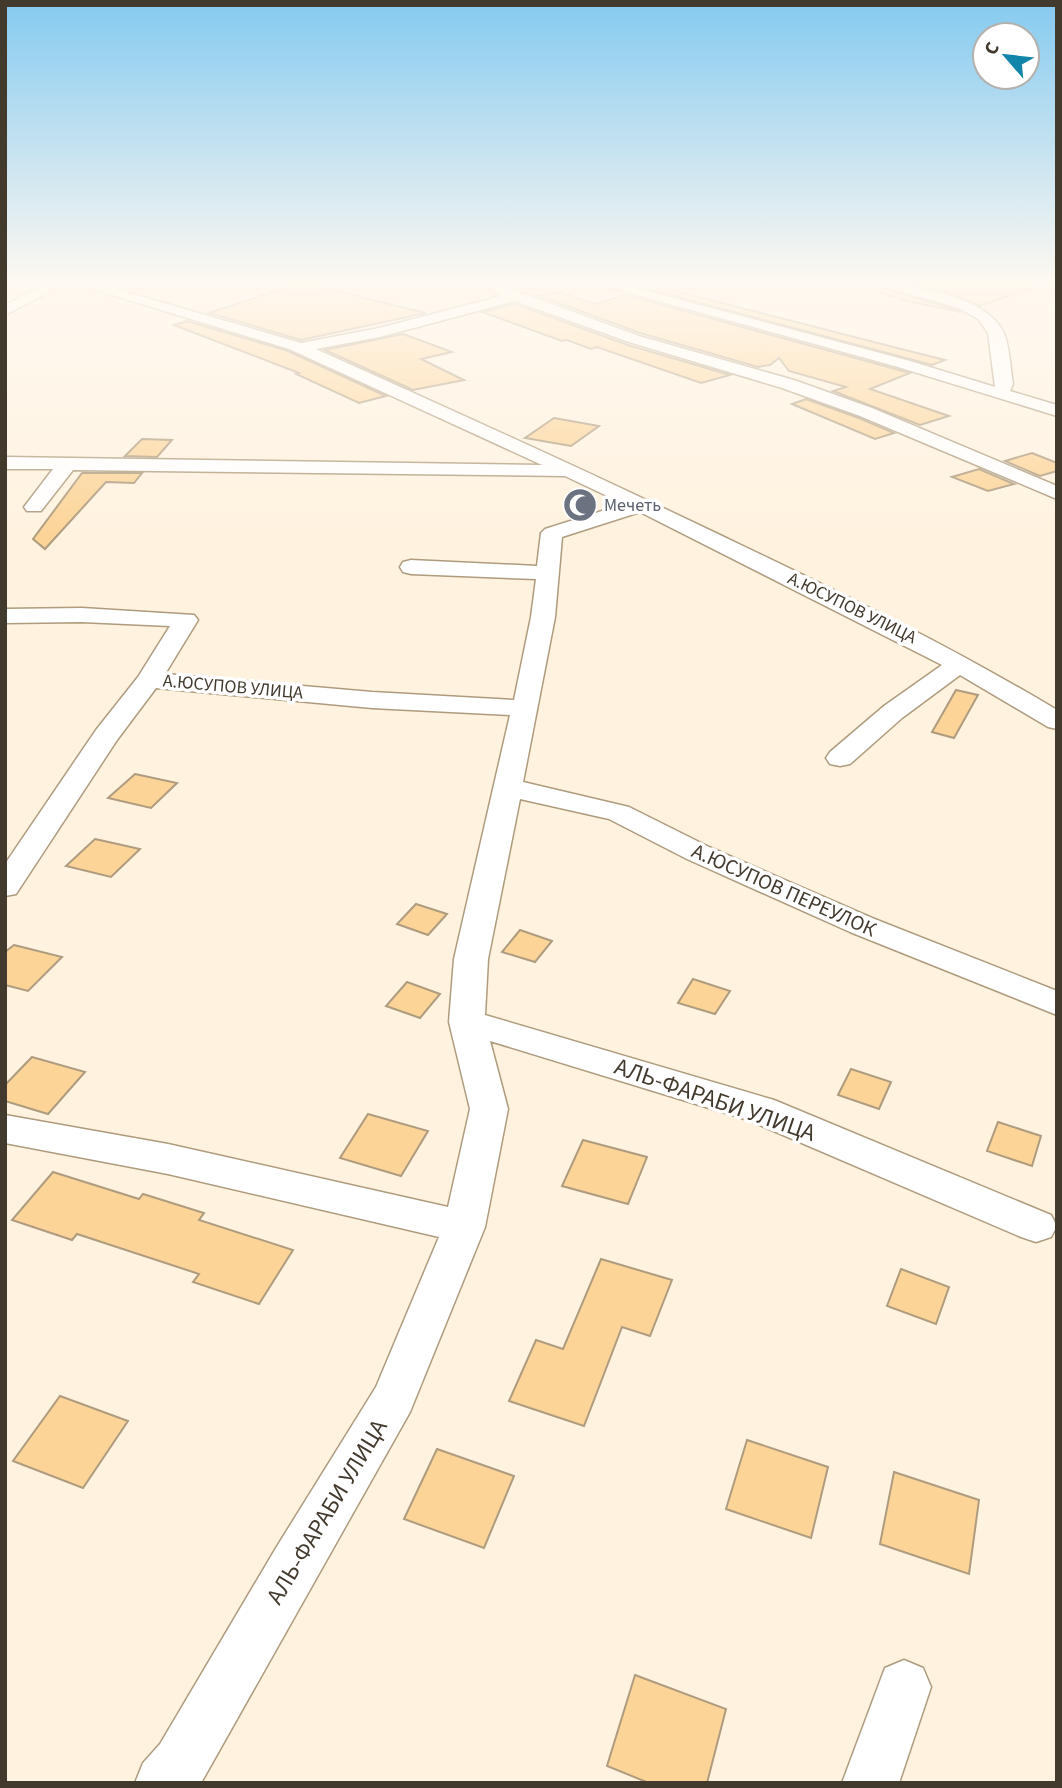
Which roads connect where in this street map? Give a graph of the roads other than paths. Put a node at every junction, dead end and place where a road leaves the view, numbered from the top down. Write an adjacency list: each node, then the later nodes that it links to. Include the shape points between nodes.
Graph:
1 (342, 367): 9 (street, А.ЮСУПОВ УЛИЦА)
2 (731, 367): 10 (street, via 866,412)
3 (909, 367): 5 (street)
4 (1002, 367): 5 (street)
5 (1002, 393): 6 (street)
6 (1057, 411)
7 (5, 463): 8 (street, А.ЮСУПОВ УЛИЦА)
8 (67, 464): 9 (street, А.ЮСУПОВ УЛИЦА); 12 (street)
9 (574, 471): 11 (street, А.ЮСУПОВ УЛИЦА)
10 (1057, 493)
11 (642, 505): 14 (street, via 552,533); 16 (street, А.ЮСУПОВ УЛИЦА)
12 (34, 507)
13 (411, 567): 14 (street)
14 (549, 573): 18 (street)
15 (5, 616): 17 (street, А.ЮСУПОВ УЛИЦА, via 186,620)
16 (960, 663): 19 (street, А.ЮСУПОВ УЛИЦА); 20 (street, via 892,712)
17 (149, 680): 18 (street, А.ЮСУПОВ УЛИЦА); 22 (street)
18 (525, 708): 21 (street)
19 (1057, 721)
20 (840, 758)
21 (507, 788): 23 (street, А.ЮСУПОВ ПЕРЕУЛОК, via 619,814 861,925); 24 (street, АЛЬ-ФАРАБИ УЛИЦА, via 471,959)
22 (5, 887)
23 (1057, 1004)
24 (467, 1022): 26 (street, АЛЬ-ФАРАБИ УЛИЦА, via 761,1110); 27 (street, АЛЬ-ФАРАБИ УЛИЦА, via 489,1109)
25 (5, 1129): 27 (street, via 167,1159)
26 (1036, 1226)
27 (464, 1227): 29 (street, АЛЬ-ФАРАБИ УЛИЦА, via 394,1398 180,1764)
28 (904, 1687): 30 (street)
29 (163, 1783)
30 (870, 1783)

